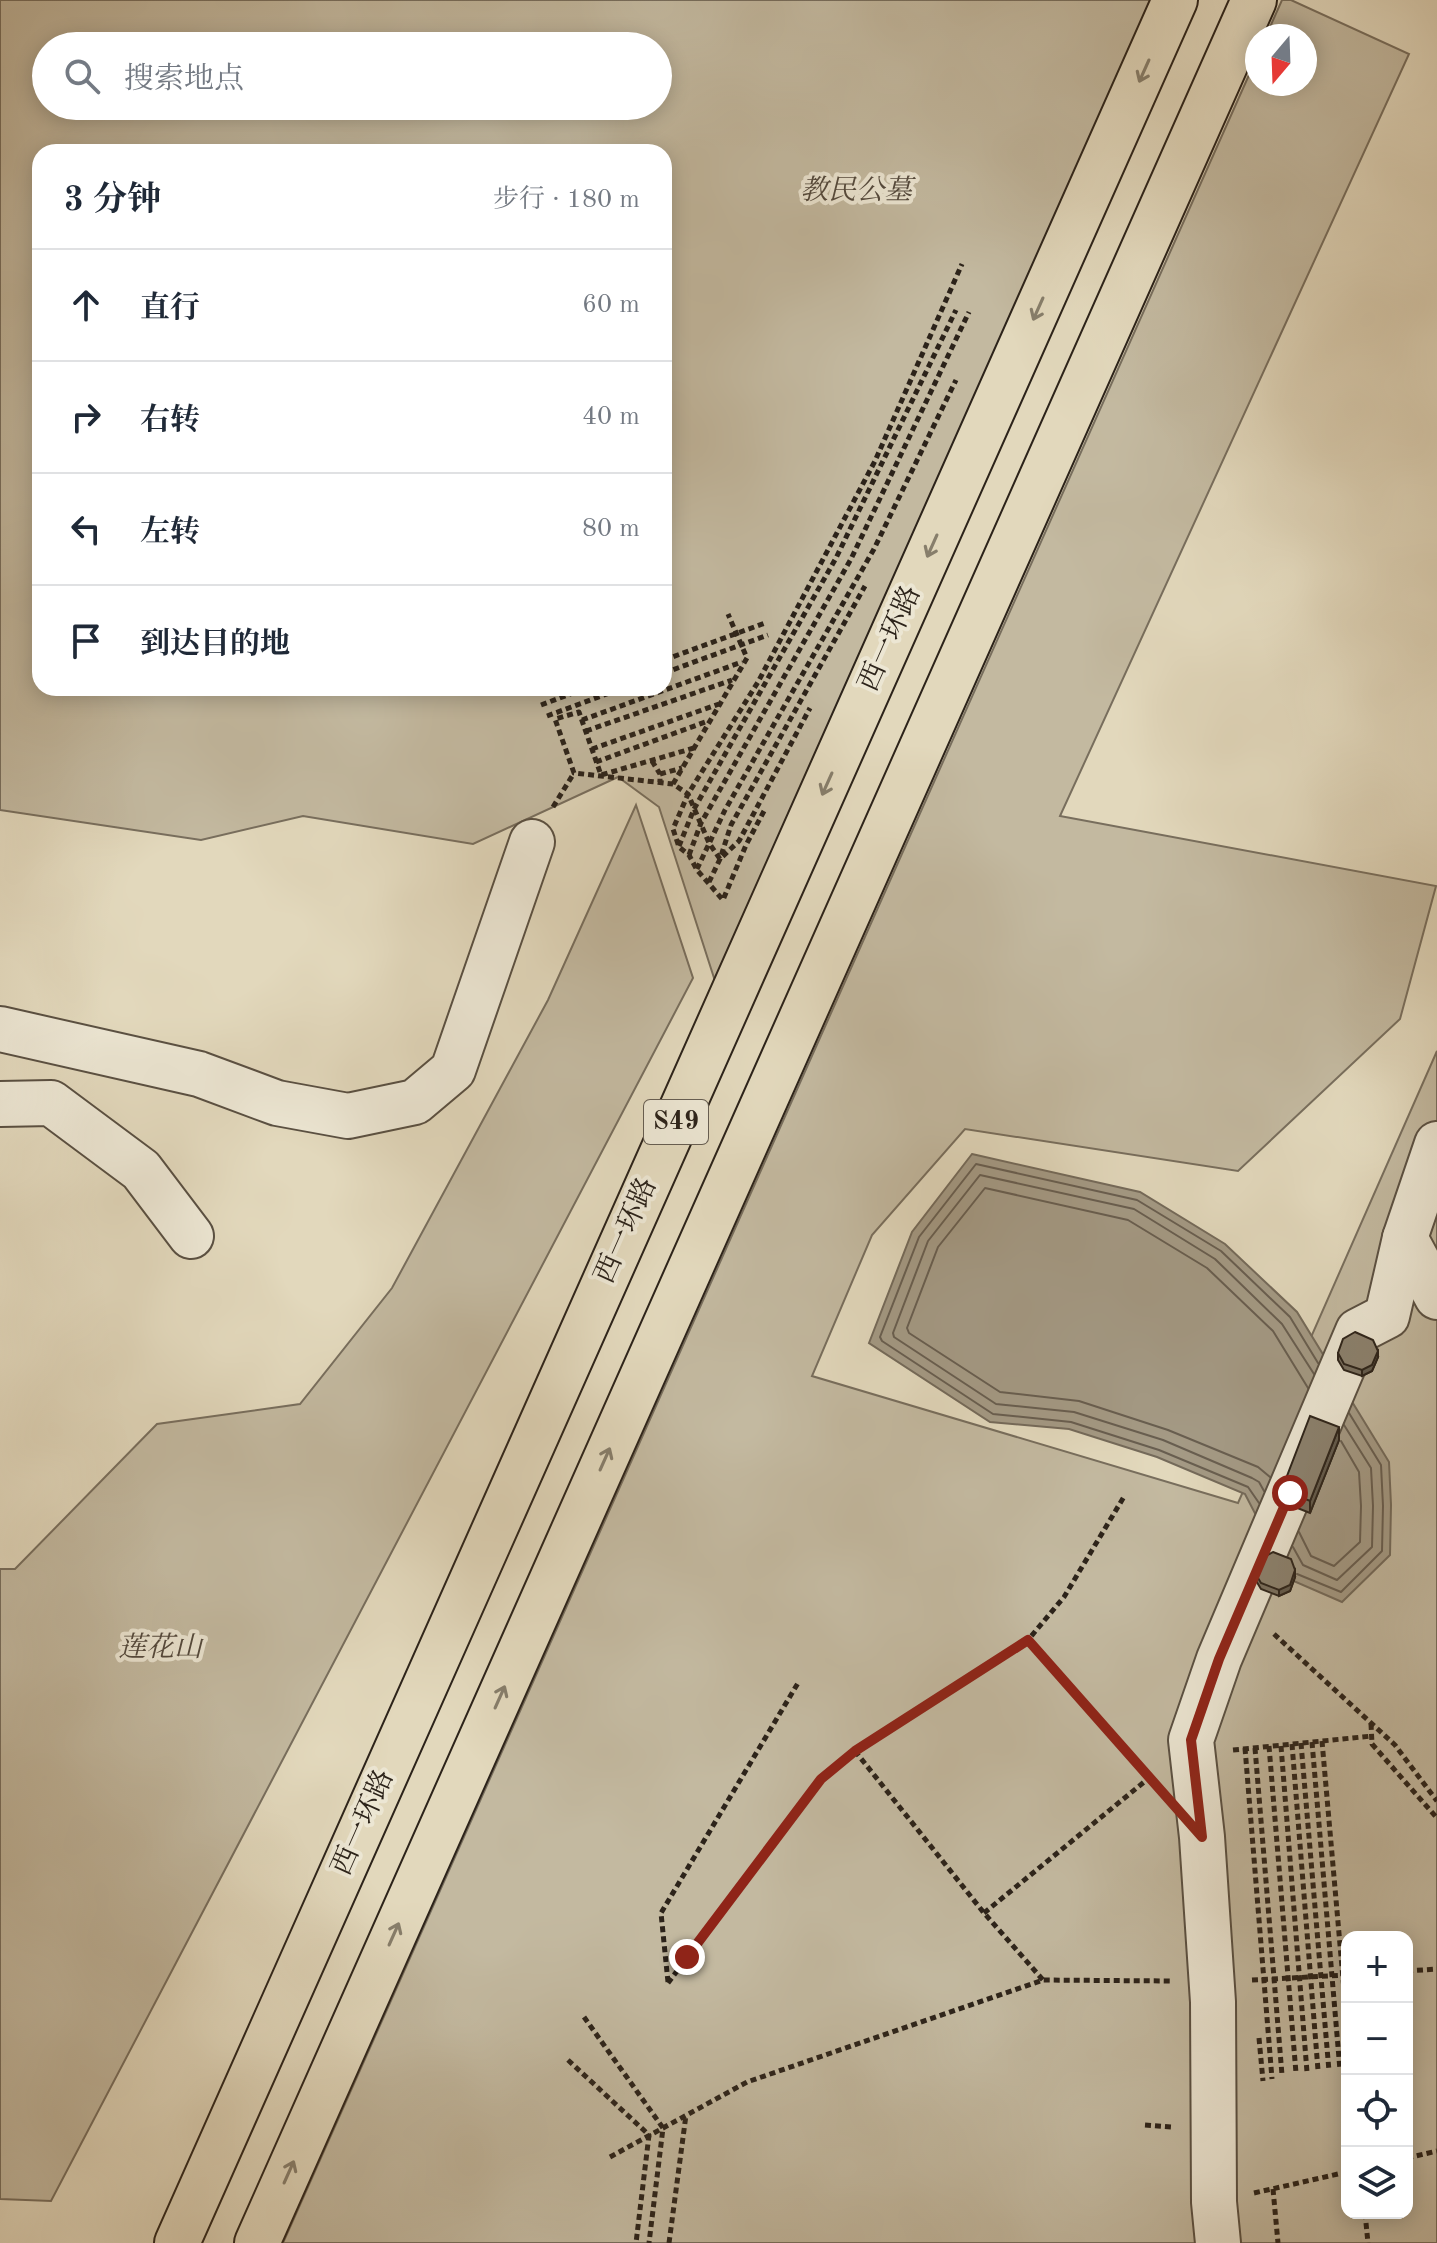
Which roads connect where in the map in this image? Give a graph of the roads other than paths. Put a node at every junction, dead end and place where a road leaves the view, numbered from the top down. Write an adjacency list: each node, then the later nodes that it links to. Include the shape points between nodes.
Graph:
1 (1175, 0): 11 (highway, 西一环路 / S49, one-way to 11)
2 (1254, 0): 12 (highway, S49, one-way to 2)
3 (532, 842): 4 (street, via 453,1070 415,1102 348,1116 277,1103 199,1074)
4 (0, 1029)
5 (0, 1104): 7 (street, via 51,1103 141,1170)
6 (1437, 1144): 8 (street)
7 (191, 1236)
8 (1405, 1238): 9 (street); 10 (street, via 1387,1316 1358,1331 1219,1659 1191,1740 1212,1982)
9 (1437, 1297)
10 (1216, 2223)
11 (177, 2243)
12 (257, 2243)

